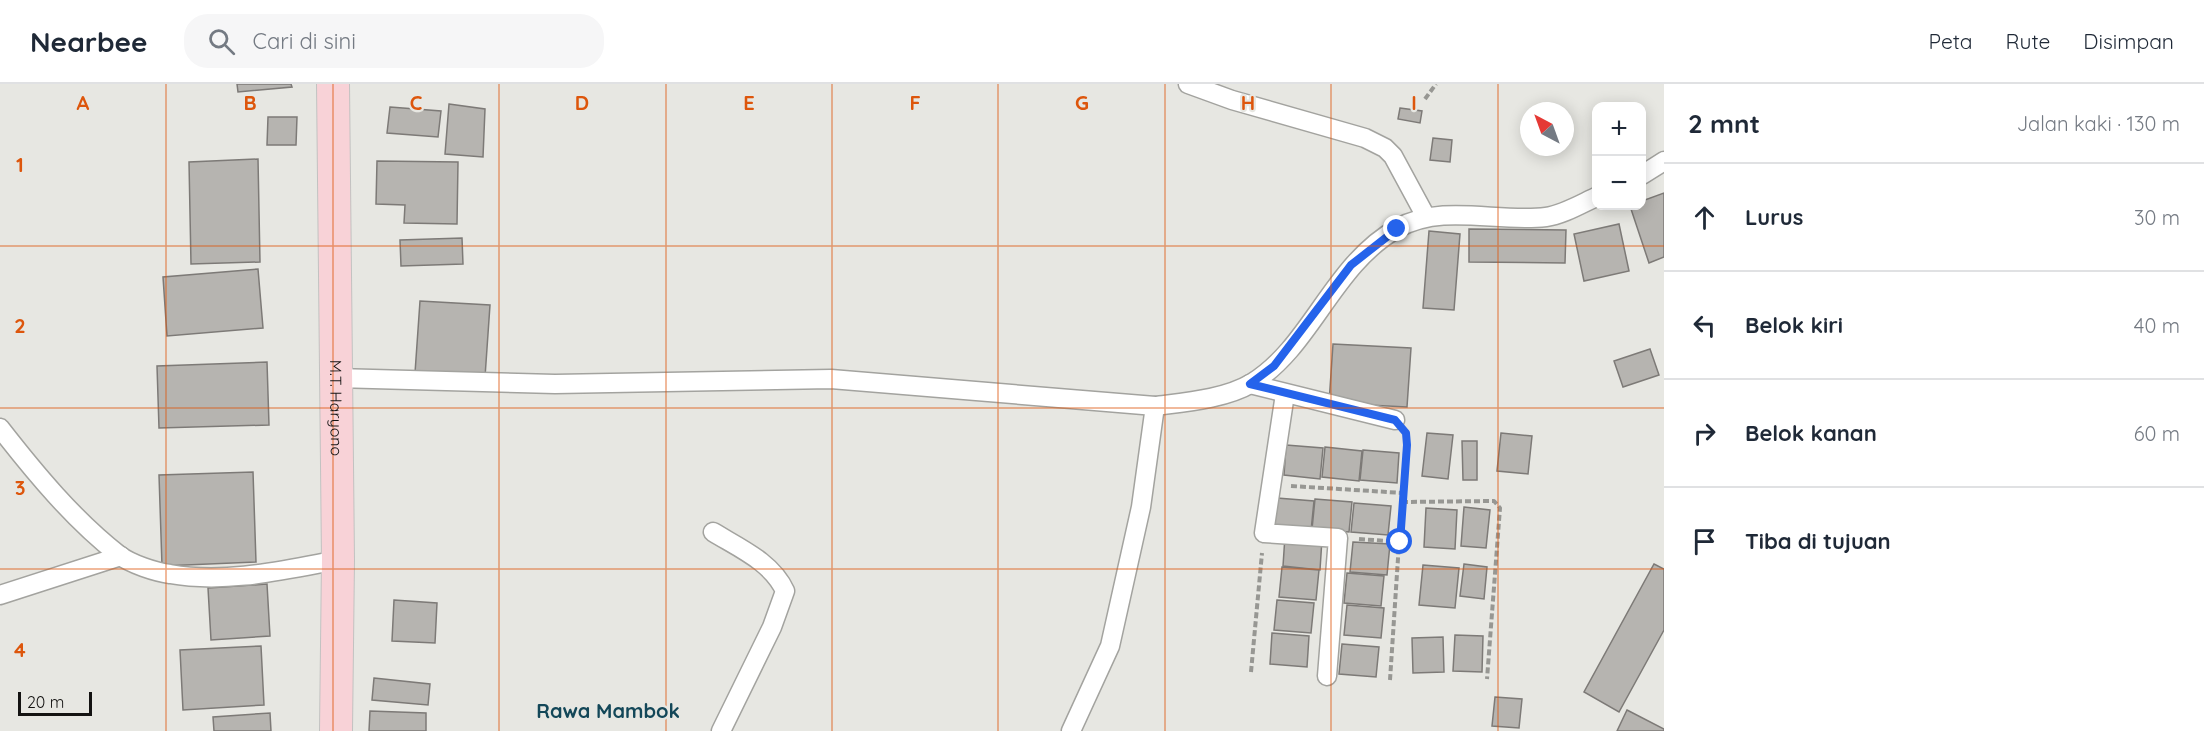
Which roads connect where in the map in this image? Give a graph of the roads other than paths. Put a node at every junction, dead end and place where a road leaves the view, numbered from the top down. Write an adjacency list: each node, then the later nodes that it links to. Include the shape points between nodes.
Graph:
1 (333, 84): 7 (highway, M.T. Haryono)
2 (1188, 84): 6 (street, via 1365,138 1385,148)
3 (1664, 161): 4 (street)
4 (1646, 172)
5 (1592, 199): 6 (street, via 1547,217)
6 (1426, 217): 8 (street, via 1397,229 1351,265 1274,366)
7 (336, 378): 10 (street, via 555,384 831,379); 15 (highway, M.T. Haryono)
8 (1250, 384): 9 (street); 10 (street, via 1222,394)
9 (1285, 394): 11 (street); 17 (street, via 1264,533 1338,538)
10 (1155, 406): 20 (street, via 1141,507 1110,646)
11 (1395, 420)
12 (0, 428): 14 (street, via 30,467)
13 (713, 532): 19 (street, via 763,563 779,578 785,591 772,627)
14 (121, 556): 15 (street, via 169,574 204,577 258,574); 16 (street)
15 (338, 560): 18 (highway, M.T. Haryono)
16 (0, 595)
17 (1327, 676)
18 (336, 731)
19 (721, 731)
20 (1071, 731)

